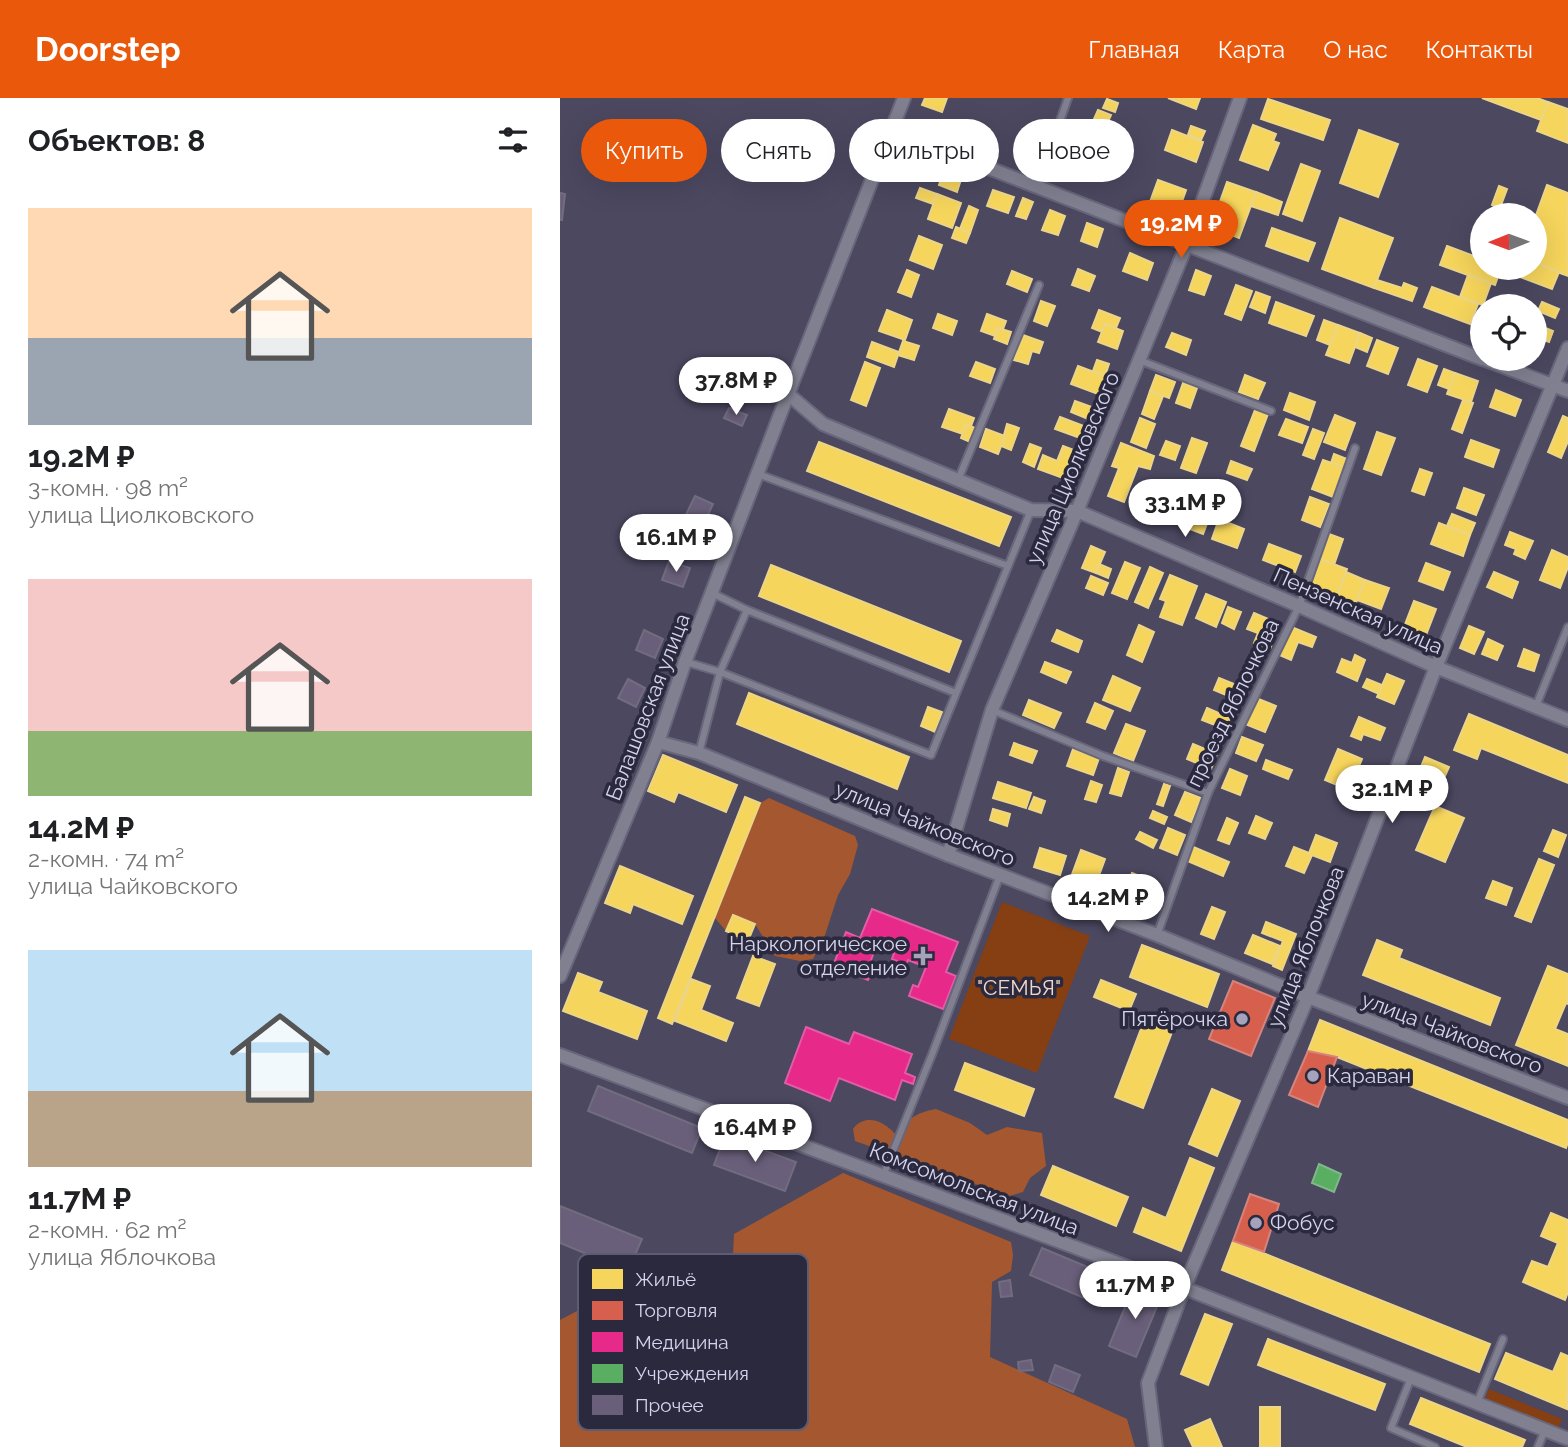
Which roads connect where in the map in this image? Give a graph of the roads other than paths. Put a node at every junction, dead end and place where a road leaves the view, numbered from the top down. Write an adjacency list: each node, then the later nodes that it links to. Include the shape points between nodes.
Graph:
1 (904, 98): 4 (street, Балашовская улица)
2 (1068, 98): 7 (lane)
3 (1240, 98): 8 (street, улица Циолковского)
4 (897, 119)
5 (999, 172): 7 (street)
6 (873, 182): 16 (street, Балашовская улица)
7 (1037, 187): 8 (street)
8 (1187, 244): 11 (street); 12 (street, улица Циолковского)
9 (1039, 285): 20 (lane)
10 (1568, 348): 14 (street, улица Яблочкова)
11 (1470, 354)
12 (1139, 360): 17 (lane); 22 (street, улица Циолковского)
13 (1514, 371): 14 (street)
14 (1552, 386): 15 (street); 29 (street, улица Яблочкова)
15 (1568, 391)
16 (788, 394): 19 (street, Балашовская улица); 20 (street, Пензенская улица, via 824,424)
17 (1271, 411)
18 (1355, 448): 25 (lane, проезд Яблочкова)
19 (758, 474): 23 (lane); 24 (street, Балашовская улица)
20 (958, 480): 21 (street, Пензенская улица)
21 (1031, 510): 22 (street, Пензенская улица); 23 (lane)
22 (1077, 512): 25 (street, Пензенская улица); 33 (street, улица Циолковского)
23 (1008, 566): 31 (lane)
24 (711, 593): 26 (lane); 28 (street, Балашовская улица)
25 (1299, 606): 29 (street, Пензенская улица); 37 (lane, проезд Яблочкова)
26 (747, 610): 30 (lane); 31 (lane)
27 (1568, 627): 32 (lane)
28 (685, 662): 30 (lane); 35 (street, Балашовская улица)
29 (1436, 667): 32 (street, Пензенская улица); 42 (street, улица Яблочкова)
30 (720, 672): 31 (lane, via 931,755); 36 (lane)
31 (956, 693)
32 (1536, 707): 34 (street, Пензенская улица)
33 (992, 710): 37 (lane); 38 (street, улица Циолковского)
34 (1568, 720)
35 (658, 741): 36 (street, улица Чайковского); 41 (street, Балашовская улица)
36 (699, 753): 38 (street, улица Чайковского)
37 (1208, 793): 40 (lane, проезд Яблочкова)
38 (948, 855): 39 (street, улица Чайковского)
39 (1000, 875): 40 (street, улица Чайковского); 45 (lane)
40 (1157, 935): 42 (street, улица Чайковского)
41 (560, 976)
42 (1308, 997): 44 (street, улица Чайковского); 46 (street, улица Яблочкова)
43 (560, 1055): 45 (street, Комсомольская улица)
44 (1568, 1098)
45 (883, 1176): 46 (street, Комсомольская улица)
46 (1184, 1288): 48 (street, Комсомольская улица); 52 (street, улица Яблочкова, via 1148,1383)
47 (1503, 1339): 49 (lane)
48 (1412, 1378): 49 (street, Комсомольская улица); 53 (lane, via 1391,1428)
49 (1477, 1403): 50 (street, Комсомольская улица)
50 (1545, 1430): 51 (street, Комсомольская улица); 54 (lane)
51 (1568, 1439)
52 (1156, 1447)
53 (1435, 1447)
54 (1538, 1447)

